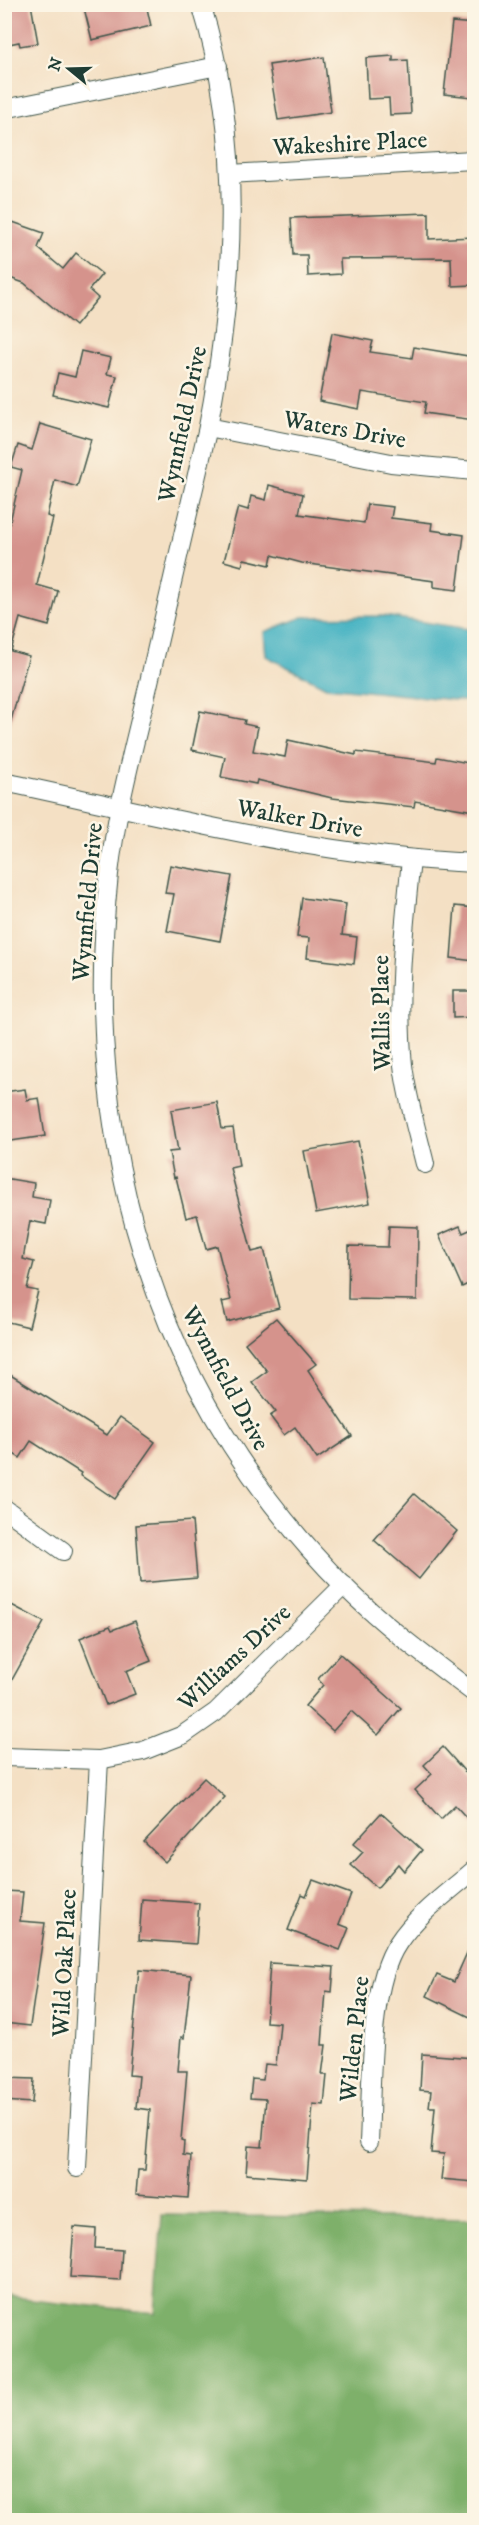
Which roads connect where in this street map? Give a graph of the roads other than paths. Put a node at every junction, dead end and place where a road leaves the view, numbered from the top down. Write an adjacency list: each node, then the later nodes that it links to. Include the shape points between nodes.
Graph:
1 (201, 4): 2 (street, Wynnfield Drive)
2 (218, 66): 3 (street); 5 (street, Wynnfield Drive)
3 (4, 109)
4 (473, 160): 5 (street, Wakeshire Place)
5 (230, 174): 6 (street, Wynnfield Drive, via 230,281)
6 (208, 427): 7 (street, Waters Drive, via 391,463); 9 (street, Wynnfield Drive)
7 (474, 471)
8 (4, 782): 9 (street, Walker Drive)
9 (120, 807): 10 (street, Walker Drive, via 265,837); 15 (street, Wynnfield Drive, via 106,907 106,1073 114,1139 135,1230 173,1336 223,1431 287,1522)
10 (411, 860): 11 (street, Walker Drive); 12 (street, Wallis Place, via 401,972 401,1037 408,1095)
11 (474, 863)
12 (424, 1164)
13 (4, 1508): 14 (street)
14 (63, 1551)
15 (344, 1586): 16 (street, Wynnfield Drive, via 387,1626); 18 (street, Williams Drive, via 206,1720 158,1746)
16 (474, 1693)
17 (4, 1757): 18 (street, Williams Drive)
18 (99, 1760): 21 (street, Wild Oak Place)
19 (474, 1870): 20 (street, Wilden Place, via 410,1926 384,1972 377,2004)
20 (369, 2142)
21 (77, 2169)

